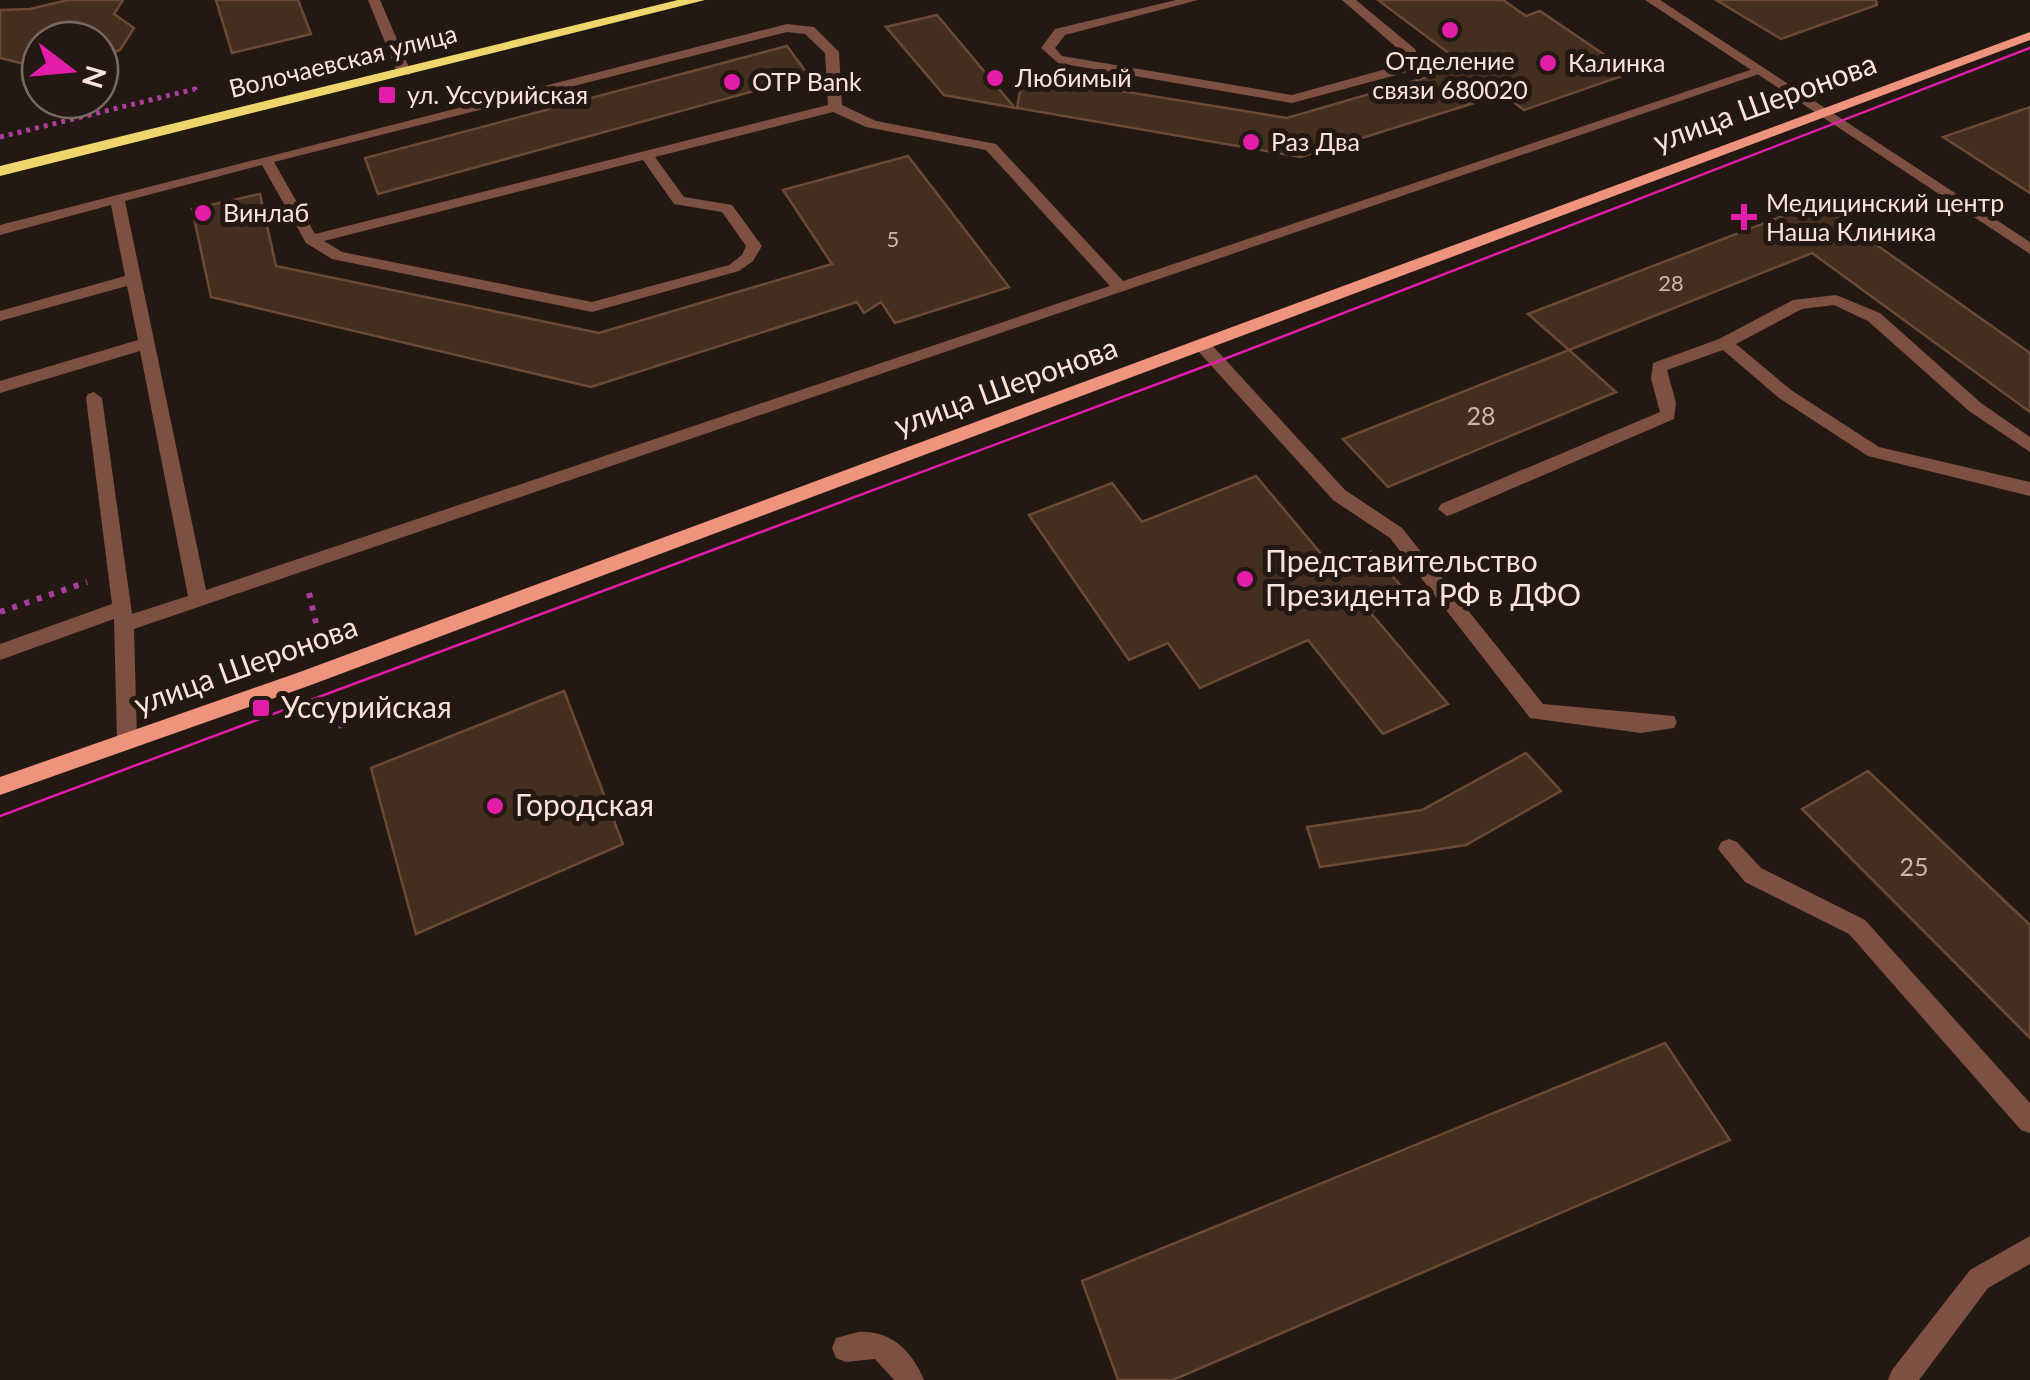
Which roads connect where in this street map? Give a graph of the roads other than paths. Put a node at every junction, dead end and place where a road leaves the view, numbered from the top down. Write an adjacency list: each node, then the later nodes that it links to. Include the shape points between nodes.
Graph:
1 (374, 0): 7 (street)
2 (697, 0): 7 (main road, Волочаевская улица)
3 (1192, 0): 4 (street, via 1060,32 1048,48 1058,60 1292,98 1410,66 1410,52)
4 (1348, 0)
5 (1651, 0): 8 (street)
6 (2030, 36): 10 (main road, улица Шеронова)
7 (404, 72): 13 (main road, Волочаевская улица)
8 (1758, 72): 10 (street); 19 (street)
9 (835, 106): 11 (street); 12 (street, via 832,52 810,30 787,28); 19 (street, via 855,121 991,147)
10 (1821, 115): 17 (street); 23 (main road, улица Шеронова)
11 (644, 153): 16 (street); 16 (street, via 678,201 727,208 754,246 748,258 734,268 592,306 337,256)
12 (266, 160): 14 (street); 16 (street)
13 (0, 171)
14 (117, 199): 15 (street); 18 (street)
15 (0, 230)
16 (311, 240)
17 (2030, 250)
18 (133, 279): 20 (street); 21 (street)
19 (1122, 288): 29 (street)
20 (0, 316)
21 (146, 343): 24 (street); 29 (street)
22 (1725, 343): 26 (street, via 1799,304 1836,300 1874,317); 27 (street, via 1786,394 1874,452); 28 (street, via 1659,366 1668,415)
23 (1204, 346): 32 (street, via 1339,495 1396,533 1537,712); 33 (main road, улица Шеронова)
24 (0, 388)
25 (94, 398): 30 (street)
26 (2030, 446)
27 (2030, 489)
28 (1447, 510)
29 (198, 597): 30 (street)
30 (123, 616): 31 (street); 33 (street)
31 (0, 652)
32 (1667, 722)
33 (127, 740): 34 (main road, улица Шеронова)
34 (0, 786)
35 (1729, 849): 36 (street, via 1753,875 1857,927)
36 (2030, 1122)
37 (2030, 1249): 40 (street, via 1979,1279)
38 (846, 1348): 39 (street, via 881,1345)
39 (910, 1380)
40 (1902, 1380)

